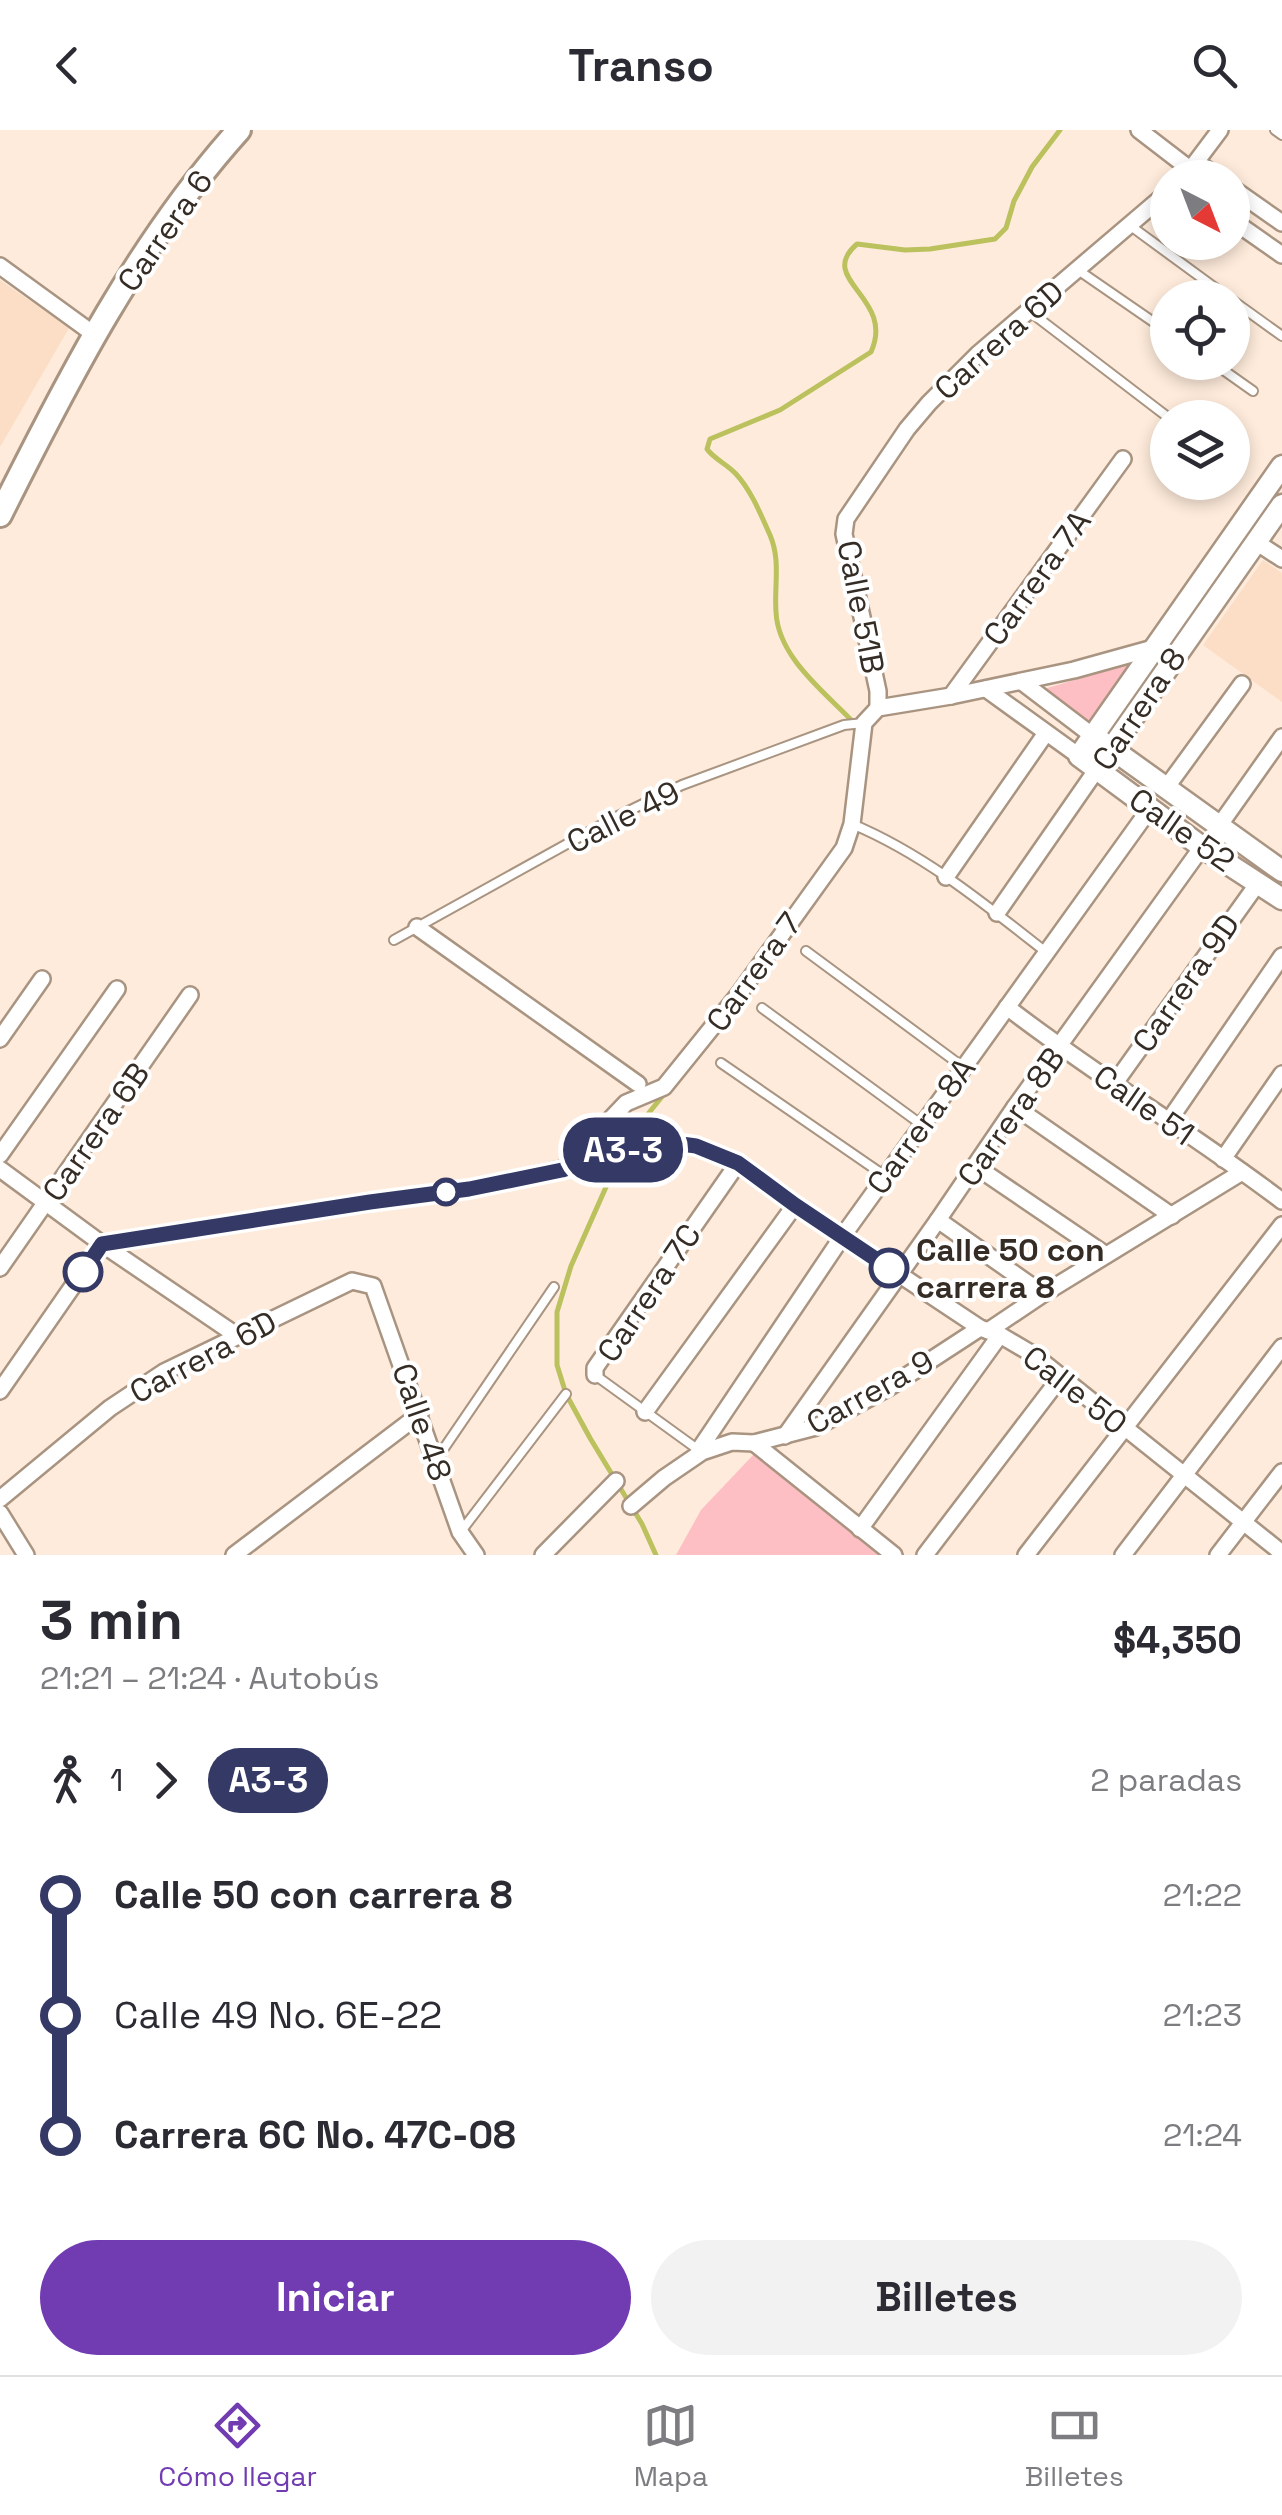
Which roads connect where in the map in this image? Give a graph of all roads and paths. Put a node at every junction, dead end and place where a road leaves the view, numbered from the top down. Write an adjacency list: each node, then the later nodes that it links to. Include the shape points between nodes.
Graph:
1 (1139, 130): 6 (street)
2 (1220, 130): 7 (street)
3 (1275, 130): 5 (lane)
4 (229, 134): 20 (main road, Carrera 6)
5 (1282, 135)
6 (1178, 160)
7 (1198, 160)
8 (1250, 201): 10 (street)
9 (1150, 206): 11 (street, Carrera 6D)
10 (1282, 223)
11 (1128, 224): 15 (street, Carrera 6D); 16 (lane)
12 (1250, 233): 13 (street)
13 (1282, 256)
14 (0, 266): 20 (street)
15 (1078, 270): 17 (street, Carrera 6D); 19 (lane)
16 (1205, 280)
17 (1029, 312): 24 (lane); 29 (street, Carrera 6D, via 929,403)
18 (1250, 313): 21 (lane)
19 (1150, 320)
20 (95, 336): 27 (main road, Carrera 6)
21 (1282, 336)
22 (1237, 380): 23 (lane)
23 (1253, 391)
24 (1150, 404)
25 (1123, 459): 37 (street, Carrera 7A)
26 (1282, 466): 33 (street, Carrera 8)
27 (3, 503)
28 (1282, 505): 30 (street, Carrera 8)
29 (852, 508): 38 (street, Calle 51B, via 844,534)
30 (1256, 542): 31 (street); 32 (street, Carrera 8)
31 (1282, 560)
32 (1188, 638): 33 (street); 43 (street, Carrera 8)
33 (1154, 647): 34 (street); 41 (street, Carrera 8)
34 (1022, 682): 36 (street); 41 (street, Calle 52)
35 (1242, 684): 46 (street)
36 (986, 689): 37 (street); 40 (street, Calle 52)
37 (950, 696): 38 (street)
38 (878, 708): 39 (street)
39 (864, 722): 48 (street, Carrera 7); 56 (lane, Calle 49, via 682,785)
40 (1046, 733): 44 (street, Calle 52); 52 (street)
41 (1093, 736): 43 (street, Calle 52); 44 (street, Carrera 8)
42 (1282, 736): 49 (street)
43 (1112, 749): 45 (street, Carrera 8); 46 (street, Calle 52)
44 (1079, 756): 45 (street, Calle 52)
45 (1097, 770): 47 (street, Calle 52); 55 (street, Carrera 8)
46 (1166, 788): 49 (street, Calle 52)
47 (1151, 808): 50 (street, Calle 52); 59 (street, Carrera 8A)
48 (852, 824): 52 (lane); 81 (street, Carrera 7, via 844,848 664,1087 626,1103)
49 (1219, 826): 51 (street, Calle 52)
50 (1202, 847): 53 (street, Calle 52); 67 (street, Carrera 8B)
51 (1279, 862)
52 (946, 877): 55 (lane)
53 (1258, 882): 54 (street, Calle 52); 71 (street, Carrera 9D)
54 (1282, 899)
55 (997, 913): 59 (lane)
56 (416, 928): 57 (lane, Calle 49); 72 (street)
57 (394, 940)
58 (806, 951): 69 (lane)
59 (1047, 952): 65 (street, Carrera 8A)
60 (1282, 956): 74 (street)
61 (42, 979): 66 (street)
62 (117, 989): 76 (street)
63 (190, 995): 85 (street, Carrera 6B)
64 (762, 1008): 75 (lane)
65 (1007, 1008): 67 (street, Calle 51); 69 (street, Carrera 8A)
66 (0, 1039)
67 (1059, 1047): 71 (street, Calle 51); 73 (street, Carrera 8B)
68 (721, 1063): 83 (lane)
69 (964, 1068): 75 (street, Carrera 8A)
70 (1282, 1074): 77 (street)
71 (1115, 1083): 74 (street, Calle 51)
72 (638, 1084)
73 (1014, 1108): 79 (street, Carrera 8B); 87 (street)
74 (1168, 1122): 77 (street, Calle 51)
75 (922, 1125): 83 (street, Carrera 8A)
76 (0, 1154)
77 (1223, 1159): 82 (street, Calle 51)
78 (738, 1163): 81 (street, Calle 50, via 667,1142); 86 (street, Calle 50); 101 (street, Carrera 7C)
79 (975, 1166): 88 (street, Carrera 8B); 92 (street)
80 (0, 1169): 85 (street)
81 (562, 1170): 91 (street)
82 (1242, 1172): 84 (street, Calle 51); 87 (street, Carrera 9)
83 (885, 1176): 90 (street, Carrera 8A)
84 (1280, 1194)
85 (47, 1203): 91 (street); 93 (street, Carrera 6B)
86 (795, 1205): 90 (street, Calle 50); 105 (street)
87 (1172, 1216): 92 (street, Carrera 9)
88 (938, 1220): 94 (street, Carrera 8B); 97 (street)
89 (1282, 1225): 107 (street)
90 (842, 1236): 94 (street, Calle 50); 110 (street, Carrera 8A)
91 (102, 1244): 99 (street); 103 (street)
92 (1106, 1255): 97 (street, Carrera 9)
93 (0, 1268)
94 (898, 1275): 98 (street, Calle 50); 108 (street, Carrera 8B)
95 (373, 1286): 99 (street, Carrera 6D, via 352,1281); 106 (street, Calle 48)
96 (554, 1287): 111 (lane)
97 (1043, 1294): 98 (street, Carrera 9)
98 (989, 1331): 102 (street, Calle 50); 108 (street, Carrera 9, via 816,1427); 119 (street)
99 (236, 1335): 115 (street, Carrera 6D, via 110,1408)
100 (1282, 1347): 113 (street)
101 (595, 1374): 105 (lane)
102 (1060, 1378): 107 (street, Calle 50); 127 (street)
103 (0, 1391)
104 (566, 1394): 120 (lane)
105 (645, 1412): 110 (lane)
106 (420, 1414): 111 (street, Calle 48); 123 (street)
107 (1124, 1428): 113 (street, Calle 50); 128 (street)
108 (784, 1436): 109 (street, Carrera 9)
109 (754, 1442): 110 (street, Carrera 9); 119 (street)
110 (700, 1451): 116 (street)
111 (436, 1460): 120 (street, Calle 48)
112 (1282, 1472): 118 (street)
113 (1184, 1474): 118 (street, Calle 50); 129 (street)
114 (616, 1481): 125 (street)
115 (0, 1499)
116 (631, 1506)
117 (0, 1514): 122 (street)
118 (1243, 1522): 121 (street, Calle 50); 130 (street)
119 (860, 1529): 126 (street)
120 (460, 1532): 124 (street, Calle 48)
121 (1282, 1553)
122 (26, 1555)
123 (234, 1555)
124 (476, 1555)
125 (543, 1555)
126 (894, 1555)
127 (925, 1555)
128 (1026, 1555)
129 (1124, 1555)
130 (1218, 1555)

